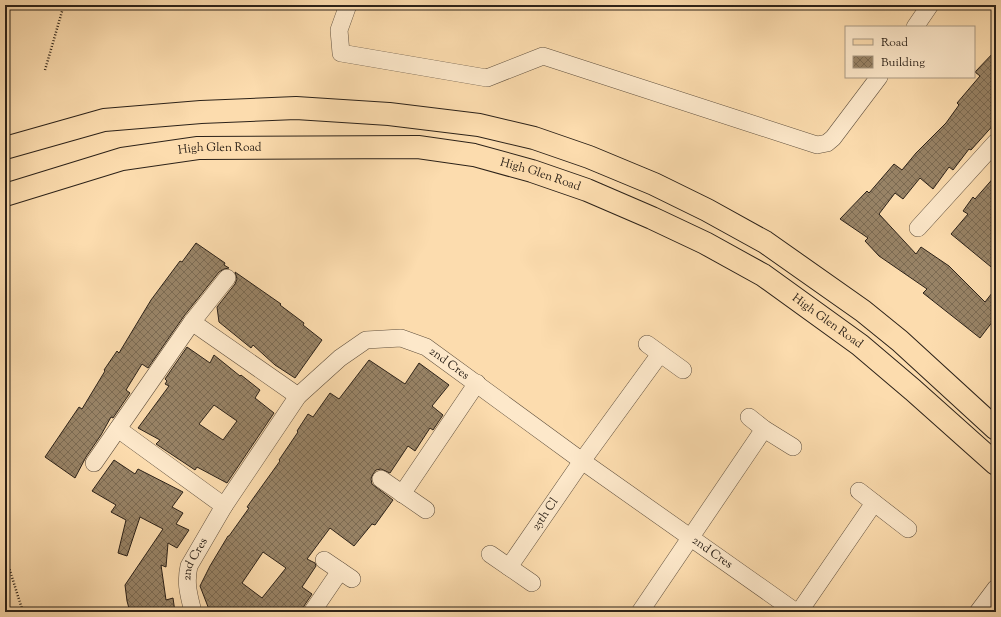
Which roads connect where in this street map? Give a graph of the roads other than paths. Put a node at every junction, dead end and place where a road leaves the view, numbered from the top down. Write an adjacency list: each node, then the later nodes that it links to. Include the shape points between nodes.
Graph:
1 (348, 5): 4 (street, via 339,30 341,53 487,78 543,56 817,145 827,143 833,138)
2 (930, 5): 3 (street)
3 (916, 26)
4 (878, 78)
5 (996, 142): 8 (street)
6 (5, 148): 19 (main road, via 104,120 296,108 389,114 479,126 534,138 654,184 765,242 863,311 900,341)
7 (5, 194): 23 (main road, High Glen Road, via 122,159 198,148 418,147 474,155 587,190 705,243 763,275 860,345)
8 (918, 228)
9 (227, 278): 10 (street)
10 (192, 322): 15 (street); 17 (street)
11 (647, 344): 12 (street)
12 (660, 354): 13 (street); 21 (street, 25th Cl)
13 (683, 370)
14 (477, 383): 15 (street, 2nd Cres, via 426,347 401,338 366,340 340,358); 21 (street, 2nd Cres); 26 (street)
15 (298, 396): 28 (street, 2nd Cres)
16 (749, 417): 18 (street)
17 (118, 429): 22 (street); 28 (street)
18 (764, 429): 20 (street); 31 (street)
19 (996, 429)
20 (793, 448)
21 (582, 461): 31 (street, 2nd Cres); 34 (street, 25th Cl)
22 (94, 463)
23 (996, 464)
24 (381, 479): 26 (street)
25 (859, 491): 27 (street)
26 (402, 494): 29 (street)
27 (874, 503): 30 (street); 41 (street)
28 (224, 506): 37 (street, 2nd Cres, via 189,566 187,586)
29 (426, 510)
30 (908, 529)
31 (690, 538): 39 (street); 40 (street, 2nd Cres)
32 (490, 554): 34 (street)
33 (324, 560): 38 (street, via 346,575)
34 (509, 567): 35 (street)
35 (532, 583)
36 (996, 588): 42 (street)
37 (193, 612)
38 (312, 612)
39 (640, 612)
40 (796, 612)
41 (799, 612)
42 (978, 612)

